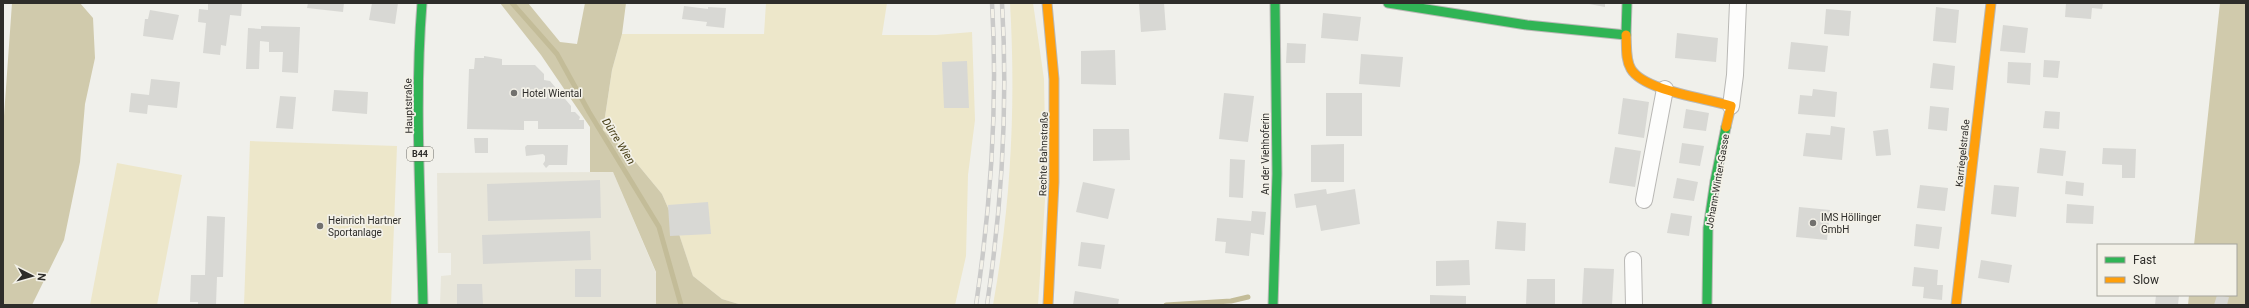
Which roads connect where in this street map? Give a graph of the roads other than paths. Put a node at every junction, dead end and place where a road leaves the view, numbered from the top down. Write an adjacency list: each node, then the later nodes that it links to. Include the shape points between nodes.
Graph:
1 (422, 3): 13 (street, Hauptstraße / B44, via 419,85)
2 (1047, 3): 14 (street, Rechte Bahnstraße, via 1054,78 1054,182)
3 (1275, 3): 15 (street, An der Viehhoferin, via 1277,174)
4 (1388, 3): 8 (street, via 1527,25)
5 (1627, 3): 8 (street)
6 (1738, 3): 10 (street, Johann-Winter-Gasse)
7 (1991, 3): 18 (street, Karriegelstraße)
8 (1626, 35): 9 (street, via 1631,69 1637,77)
9 (1665, 89): 10 (street); 11 (street)
10 (1731, 106): 17 (street, Johann-Winter-Gasse, via 1708,228)
11 (1644, 200)
12 (1633, 260): 16 (street)
13 (423, 305)
14 (1048, 305)
15 (1273, 305)
16 (1634, 305)
17 (1708, 305)
18 (1956, 305)

